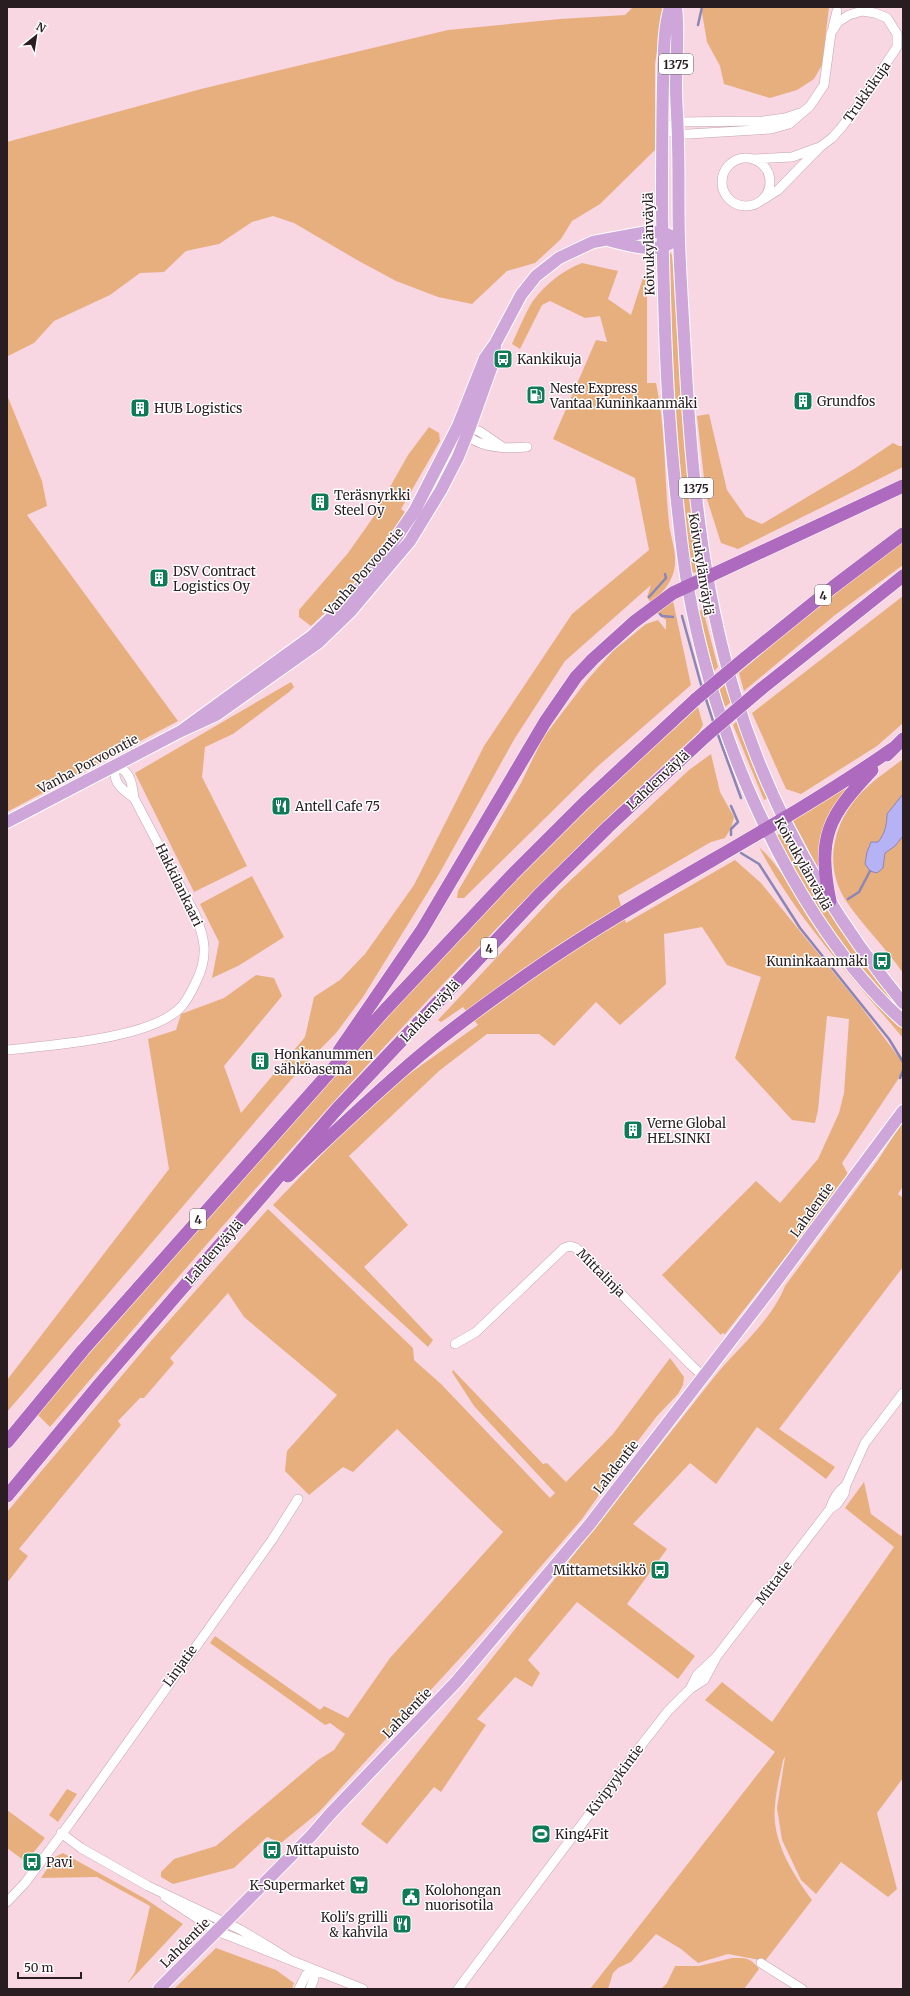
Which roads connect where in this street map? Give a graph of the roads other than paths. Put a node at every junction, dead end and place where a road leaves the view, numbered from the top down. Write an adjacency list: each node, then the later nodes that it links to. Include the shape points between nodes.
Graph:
1 (670, 7): 6 (main road, Koivukylänväylä / 1375, via 664,53)
2 (676, 7): 5 (main road, Koivukylänväylä / 1375)
3 (838, 11): 4 (street)
4 (831, 33): 5 (street, via 824,85 810,106 795,120 782,127); 7 (street, Trukkikuja, via 838,22 849,15 868,11 887,18 895,29 898,43 894,53 848,119 832,138)
5 (678, 128): 6 (street); 11 (main road, Koivukylänväylä / 1375)
6 (662, 130): 10 (main road, Koivukylänväylä / 1375)
7 (820, 147): 8 (street, Trukkikuja, via 792,157); 9 (street, Trukkikuja, via 778,190)
8 (754, 159): 9 (street, via 766,169 770,177 768,192); 9 (street, Trukkikuja, via 739,159 726,167 722,188 729,201 743,207 751,207)
9 (764, 199)
10 (662, 232): 11 (main road, Vanha Porvoontie); 12 (main road, Vanha Porvoontie, via 647,232); 13 (main road, Koivukylänväylä / 1375)
11 (679, 239): 13 (main road); 19 (main road, Koivukylänväylä / 1375, via 694,472)
12 (606, 240): 13 (main road, Vanha Porvoontie, via 640,247); 14 (main road, Vanha Porvoontie, via 593,242 568,253 536,276 514,306 485,358)
13 (662, 248): 20 (main road, Koivukylänväylä / 1375, via 668,409)
14 (465, 430): 15 (street, via 475,441 486,445); 23 (main road, Vanha Porvoontie, via 376,568 359,589 312,636 181,731)
15 (527, 447)
16 (903, 486): 19 (highway)
17 (903, 534): 32 (highway, 4, bridge, via 833,586 696,699 584,803 512,875)
18 (903, 576): 35 (highway, Lahdenväylä / 4, bridge, via 761,689 613,822 538,896 337,1109)
19 (707, 578): 20 (highway); 25 (main road, Koivukylänväylä / 1375, via 734,690 757,756)
20 (688, 587): 27 (main road, Koivukylänväylä / 1375, via 716,704 734,754); 32 (highway, via 673,593 612,641 576,677 558,702 422,930)
21 (903, 739): 22 (highway)
22 (892, 749): 25 (highway, via 851,778); 28 (highway, via 846,798 831,824 825,847 824,866)
23 (115, 765): 24 (street, Hakkilankaari, via 115,780); 24 (street, Hakkilankaari, via 124,768 128,773); 26 (main road, Vanha Porvoontie)
24 (134, 798): 31 (street, Hakkilankaari, via 195,914 204,948 198,979 180,1008 153,1024 90,1040)
25 (784, 818): 27 (highway); 28 (main road, Koivukylänväylä / 1375)
26 (7, 822)
27 (767, 829): 30 (main road, Koivukylänväylä / 1375, via 811,910 842,955 879,998); 35 (highway, via 594,931 528,974 429,1048)
28 (830, 901): 29 (main road, Koivukylänväylä / 1375)
29 (903, 1003)
30 (903, 1021)
31 (7, 1050)
32 (314, 1089): 39 (highway, 4, via 83,1350)
33 (903, 1100): 34 (main road, Lahdentie)
34 (900, 1114): 37 (main road, Lahdentie)
35 (241, 1220): 40 (highway, Lahdenväylä / 4)
36 (455, 1344): 37 (street, Mittalinja, via 476,1332 564,1248 570,1246 576,1248)
37 (704, 1377): 45 (main road, Lahdentie, via 590,1524 456,1682 311,1836)
38 (903, 1393): 42 (street, Mittatie, via 865,1443 842,1499 830,1509)
39 (7, 1442)
40 (7, 1496)
41 (298, 1499): 43 (street, Linjatie, via 272,1540)
42 (701, 1677): 53 (street, Kivipyykintie, via 668,1711 643,1743)
43 (61, 1833): 44 (street, Linjatie); 45 (street, via 81,1848 158,1891 169,1900)
44 (7, 1902)
45 (218, 1924): 47 (street); 48 (main road, Lahdentie); 49 (main road, Lahdentie)
46 (761, 1963): 54 (street)
47 (313, 1969): 50 (street, via 306,1975); 51 (street, via 314,1980); 52 (street)
48 (150, 1989)
49 (159, 1989)
50 (299, 1989)
51 (310, 1989)
52 (363, 1989)
53 (458, 1989)
54 (802, 1989)

